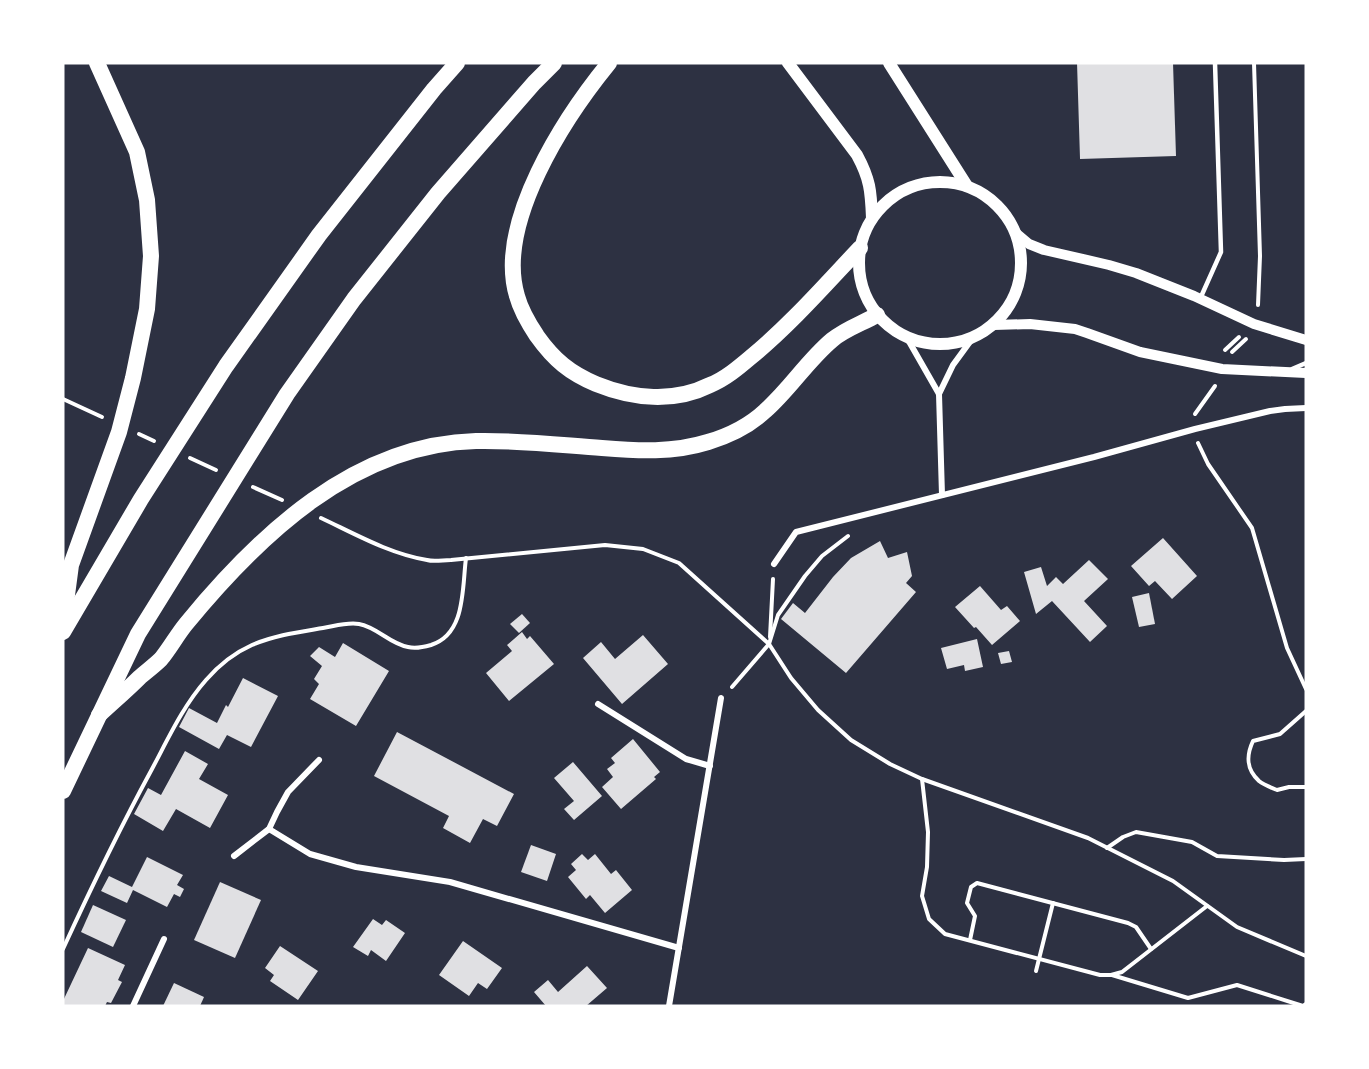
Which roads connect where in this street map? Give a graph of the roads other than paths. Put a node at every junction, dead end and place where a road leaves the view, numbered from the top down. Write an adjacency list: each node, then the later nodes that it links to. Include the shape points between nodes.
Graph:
1 (97, 63): 25 (highway, via 137,152 147,200 151,256 147,309 133,378 119,432 71,565)
2 (457, 63): 25 (highway, via 319,235 226,366)
3 (554, 63): 28 (highway, via 438,193 354,299 286,394 138,634)
4 (609, 63): 11 (highway, via 540,168 519,221 515,244 516,294 527,322 558,361 578,377 636,396 659,398 688,394 711,385 764,346)
5 (788, 63): 9 (main road, via 865,170 872,192)
6 (889, 63): 8 (main road)
7 (1215, 63): 12 (lane, via 1221,252)
8 (967, 186): 9 (main road, via 950,182 914,186 884,204); 10 (main road, via 997,204)
9 (872, 218): 11 (main road)
10 (1016, 233): 12 (street, via 1044,250 1108,265); 14 (main road, via 1021,249 1020,282 1010,305)
11 (860, 248): 13 (main road, via 859,272 865,295)
12 (1200, 299): 17 (street, via 1254,324)
13 (877, 315): 15 (main road); 28 (highway, via 834,338 763,413 709,442 645,451 499,441 455,442 408,453 358,473 309,502 266,538 184,626 161,658)
14 (994, 325): 16 (main road); 19 (street, via 1074,329 1173,359 1222,369)
15 (907, 338): 16 (main road, via 928,344); 21 (street)
16 (972, 339): 21 (street)
17 (1306, 340)
18 (1306, 363): 19 (lane)
19 (1280, 372): 20 (street)
20 (1306, 373)
21 (939, 393): 23 (street)
22 (1306, 408): 23 (street, via 1270,411)
23 (942, 495): 24 (street, via 796,532)
24 (774, 564)
25 (63, 630)
26 (721, 698): 30 (street)
27 (597, 704): 30 (street, via 686,759)
28 (99, 715): 31 (highway)
29 (319, 760): 32 (street, via 288,792)
30 (710, 766): 35 (street)
31 (63, 791)
32 (269, 829): 33 (street); 35 (street, via 310,854 356,867 450,882)
33 (234, 856)
34 (164, 939): 36 (street)
35 (679, 948): 37 (street)
36 (133, 1006)
37 (669, 1006)

